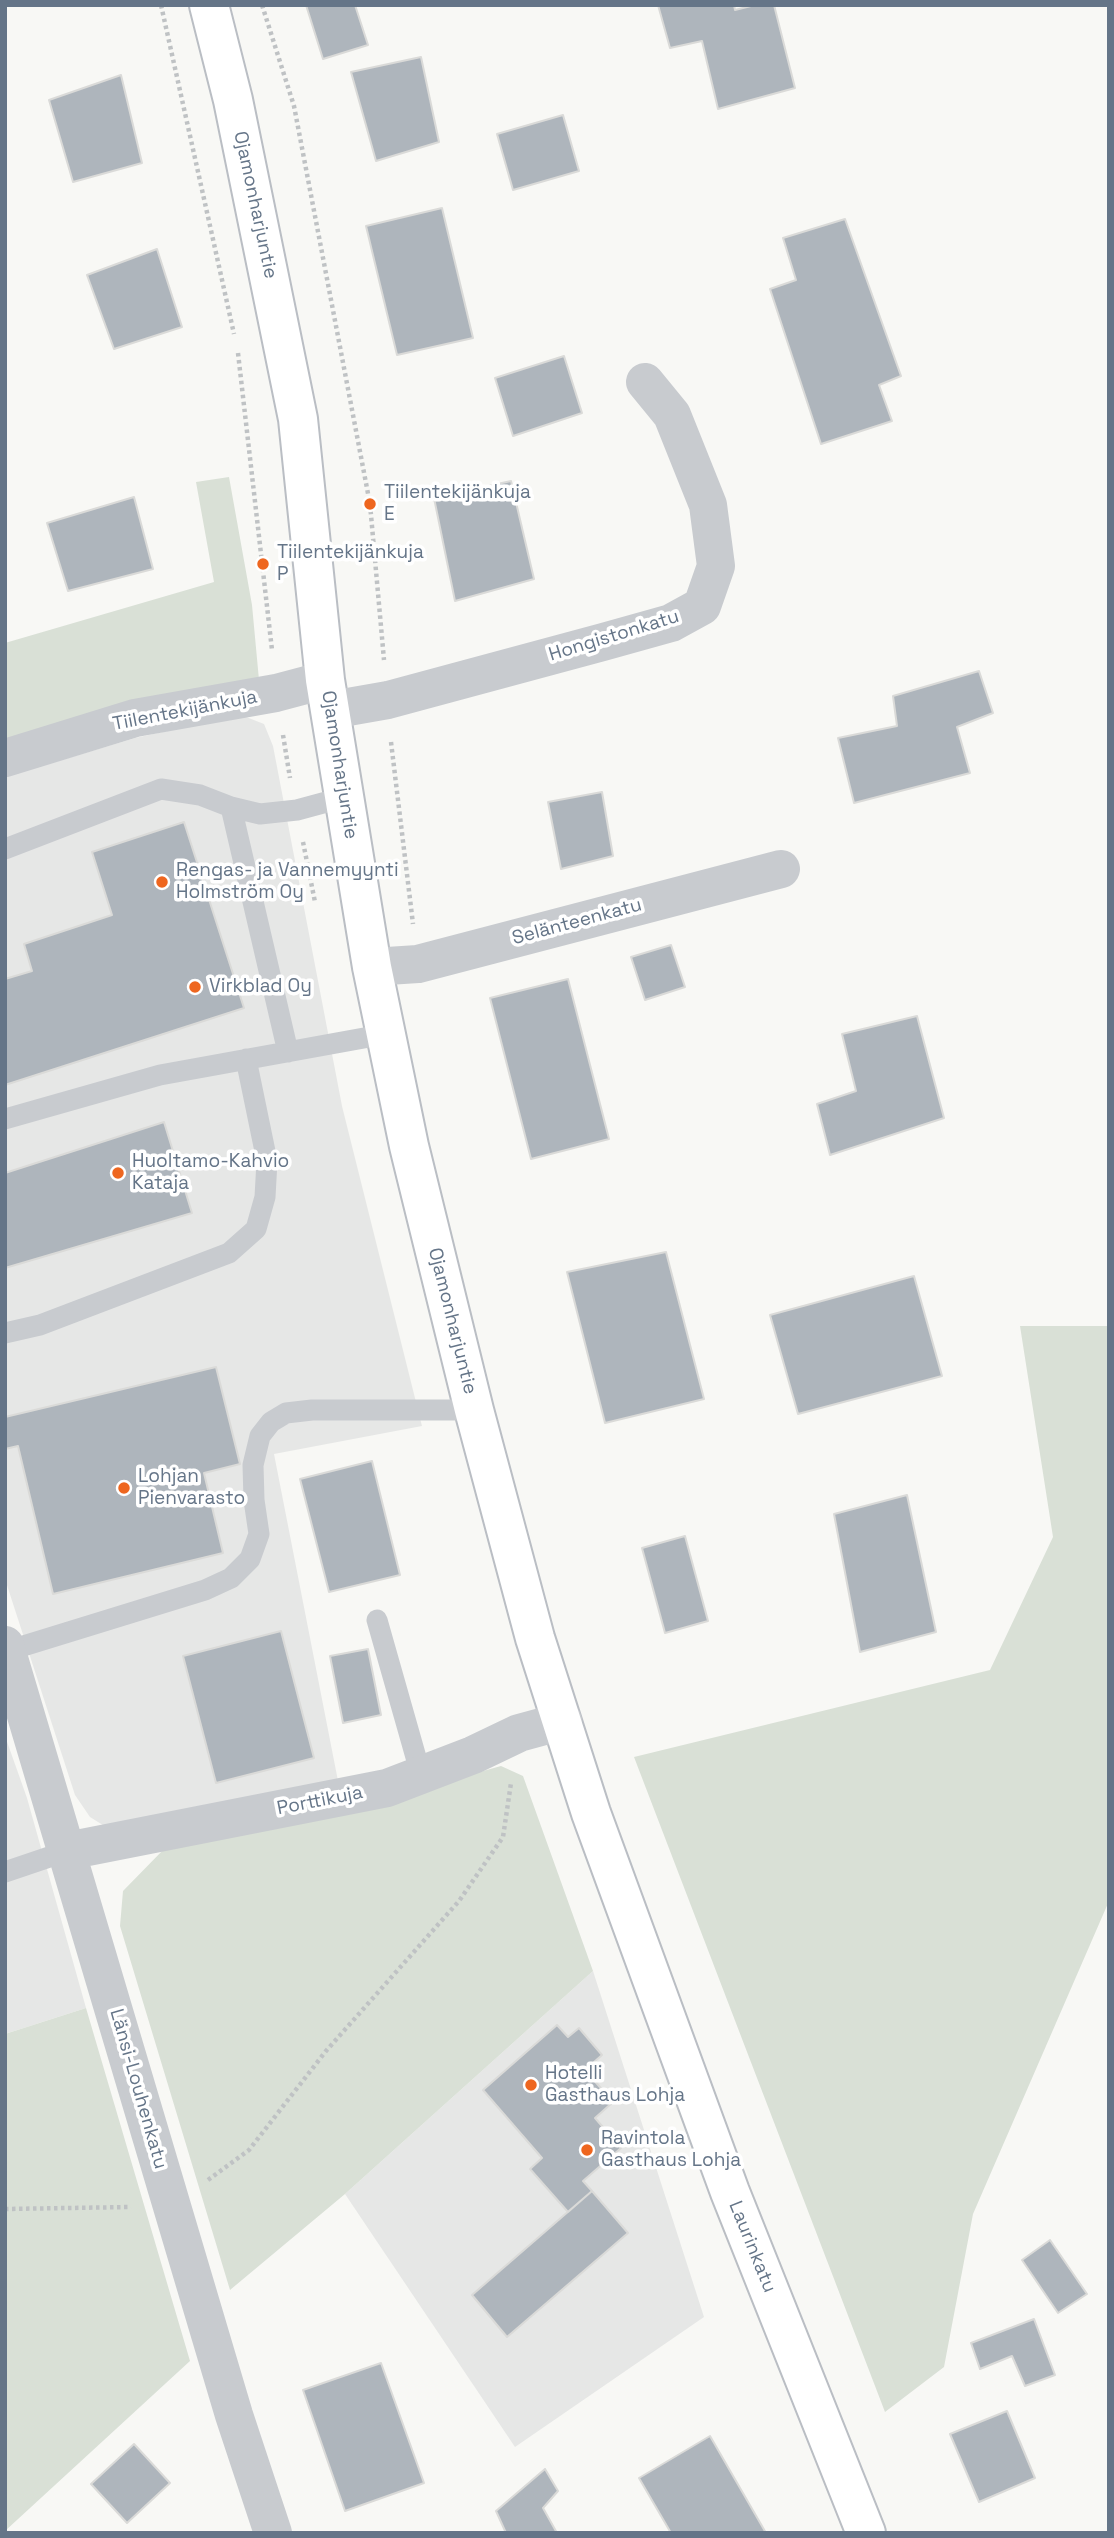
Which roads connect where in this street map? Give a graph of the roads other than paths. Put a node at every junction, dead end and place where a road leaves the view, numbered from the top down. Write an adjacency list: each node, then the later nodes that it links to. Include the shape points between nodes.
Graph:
1 (209, 5): 3 (main road, Ojamonharjuntie, via 298,419)
2 (645, 382): 3 (street, Hongistonkatu, via 672,415 708,505 716,566 702,606 671,623 388,700)
3 (328, 695): 4 (street, Tiilentekijänkuja, via 276,693 135,718); 5 (main road, Ojamonharjuntie)
4 (5, 758)
5 (345, 797): 6 (lane, via 260,814); 9 (main road, Ojamonharjuntie)
6 (232, 807): 7 (lane, via 200,795 161,789); 11 (lane)
7 (5, 849)
8 (781, 869): 9 (street, Selänteenkatu, via 418,964)
9 (372, 967): 10 (main road, Ojamonharjuntie)
10 (386, 1034): 11 (lane); 15 (main road, Ojamonharjuntie)
11 (288, 1052): 12 (lane)
12 (246, 1059): 13 (lane, via 160,1075); 14 (lane, via 267,1161 265,1197 256,1229 229,1253 40,1325)
13 (5, 1119)
14 (5, 1333)
15 (474, 1410): 17 (lane, via 286,1413 260,1436 253,1465 259,1534 250,1559 232,1578); 18 (main road, Ojamonharjuntie, via 535,1638)
16 (377, 1620): 19 (lane)
17 (6, 1648): 20 (street, Länsi-Louhenkatu)
18 (563, 1721): 19 (street, Porttikuja, via 519,1733); 23 (main road, Laurinkatu, via 591,1813 730,2192)
19 (421, 1775): 20 (street, Porttikuja, via 387,1788)
20 (68, 1851): 21 (lane); 22 (street, Länsi-Louhenkatu)
21 (5, 1872)
22 (273, 2533)
23 (866, 2533)

